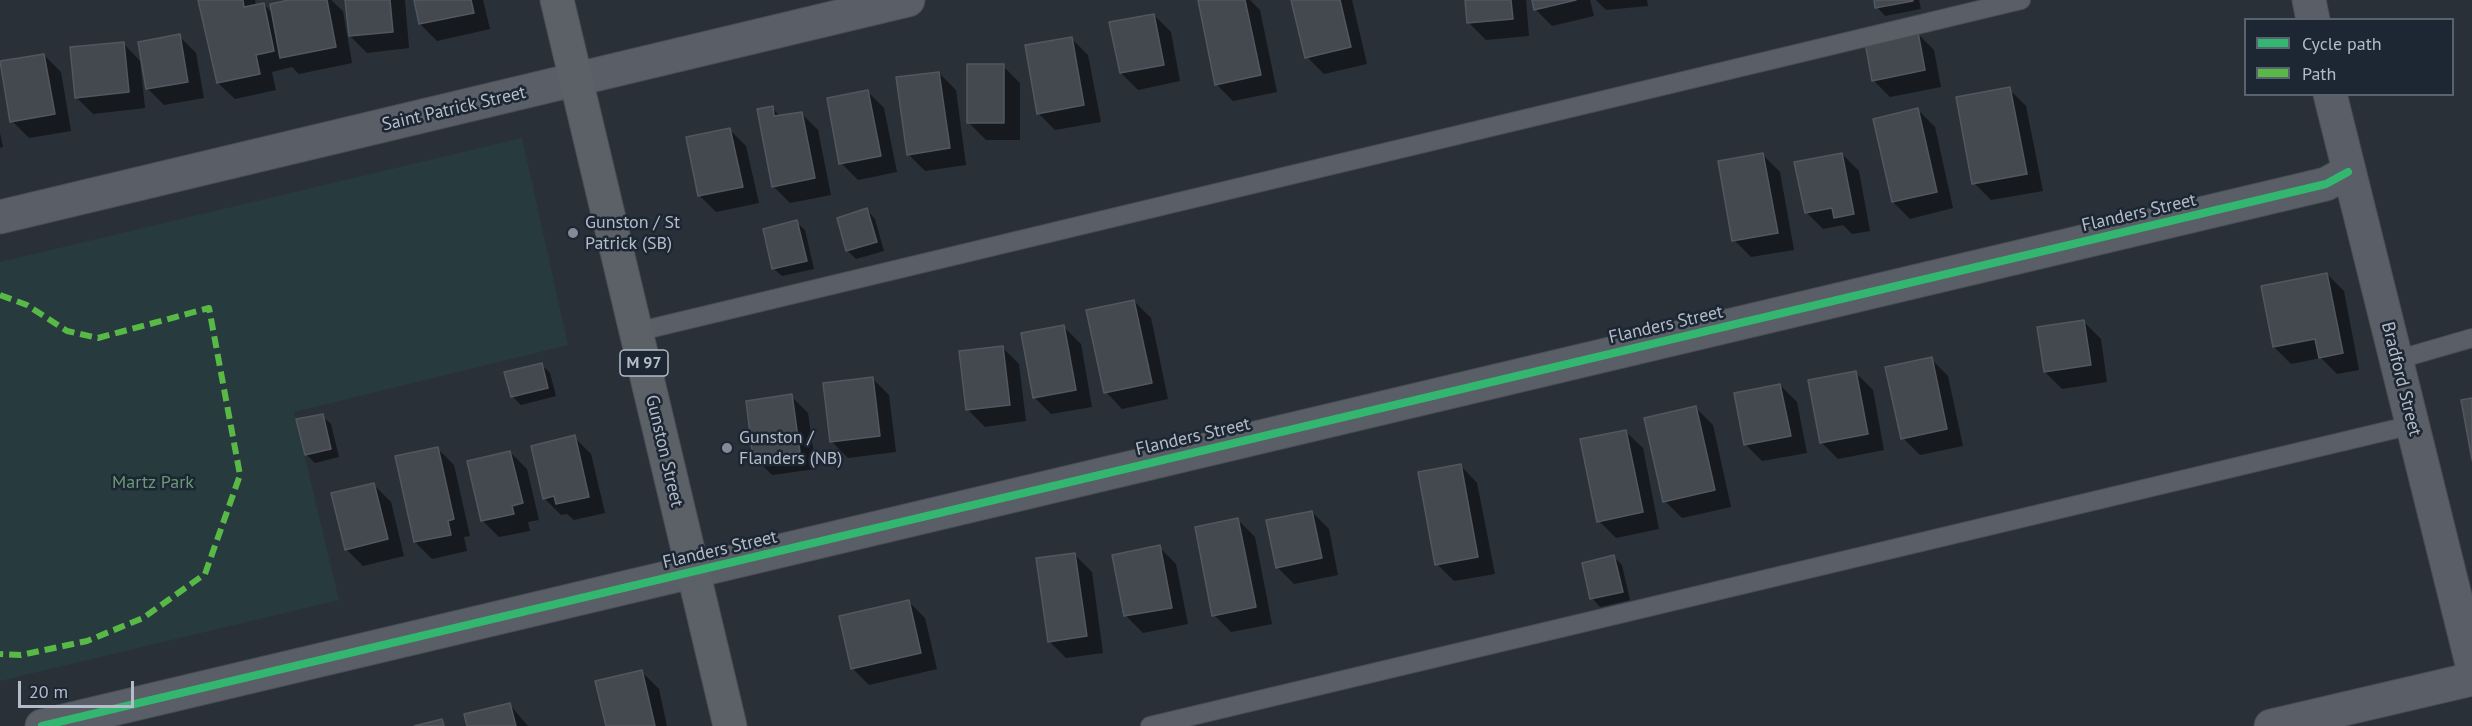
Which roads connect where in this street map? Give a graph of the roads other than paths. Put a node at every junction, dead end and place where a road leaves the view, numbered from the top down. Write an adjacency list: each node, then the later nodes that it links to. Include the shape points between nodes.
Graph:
1 (557, 0): 6 (main road, Gunston Street / M 97)
2 (908, 0): 6 (street, Saint Patrick Street)
3 (2021, 0): 10 (lane)
4 (2308, 0): 5 (street)
5 (2312, 18)
6 (576, 79): 9 (street, Saint Patrick Street); 10 (main road, Gunston Street / M 97)
7 (2330, 96): 8 (street, Bradford Street)
8 (2348, 172): 12 (street, Bradford Street); 14 (street, Flanders Street, via 2326,184)
9 (0, 217)
10 (636, 332): 14 (main road, Gunston Street / M 97)
11 (2472, 338): 12 (lane)
12 (2396, 360): 13 (street, Bradford Street)
13 (2412, 424): 15 (street, Bradford Street); 20 (lane)
14 (693, 572): 18 (street, Flanders Street); 19 (main road, Gunston Street / M 97)
15 (2472, 664)
16 (2472, 679): 17 (street)
17 (2283, 725)
18 (42, 726)
19 (730, 726)
20 (1150, 726)

